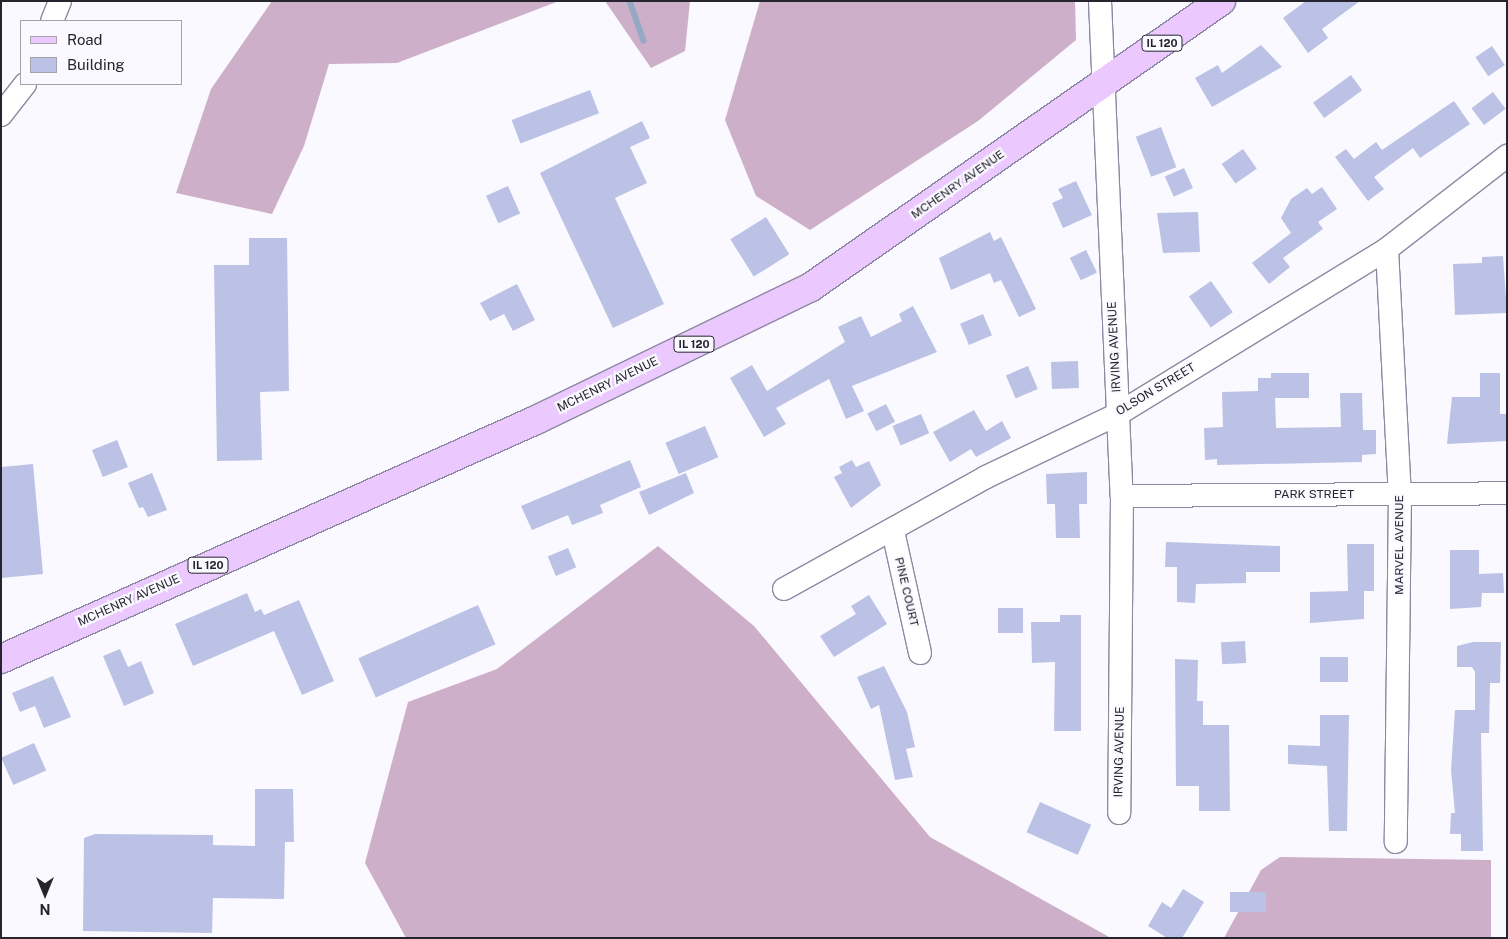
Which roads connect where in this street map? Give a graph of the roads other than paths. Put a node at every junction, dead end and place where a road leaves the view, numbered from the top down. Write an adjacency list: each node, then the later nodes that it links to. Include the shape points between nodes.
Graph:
1 (60, 1): 4 (street)
2 (1100, 1): 5 (street, IRVING AVENUE)
3 (1221, 1): 5 (main road, MCHENRY AVENUE / IL 120)
4 (52, 20)
5 (1103, 84): 10 (street, IRVING AVENUE); 17 (main road, MCHENRY AVENUE / IL 120, via 811,287 536,420)
6 (24, 85): 7 (street)
7 (1, 115)
8 (1507, 156): 9 (street, OLSON STREET)
9 (1387, 249): 10 (street, OLSON STREET); 12 (street, MARVEL AVENUE)
10 (1118, 414): 13 (street, IRVING AVENUE); 14 (street, OLSON STREET, via 986,477)
11 (1507, 493): 12 (street, PARK STREET)
12 (1400, 494): 13 (street, PARK STREET); 19 (street, MARVEL AVENUE)
13 (1122, 496): 18 (street, IRVING AVENUE)
14 (892, 531): 15 (street, OLSON STREET); 16 (street, PINE COURT)
15 (784, 589)
16 (920, 653)
17 (1, 659)
18 (1119, 813)
19 (1396, 842)

